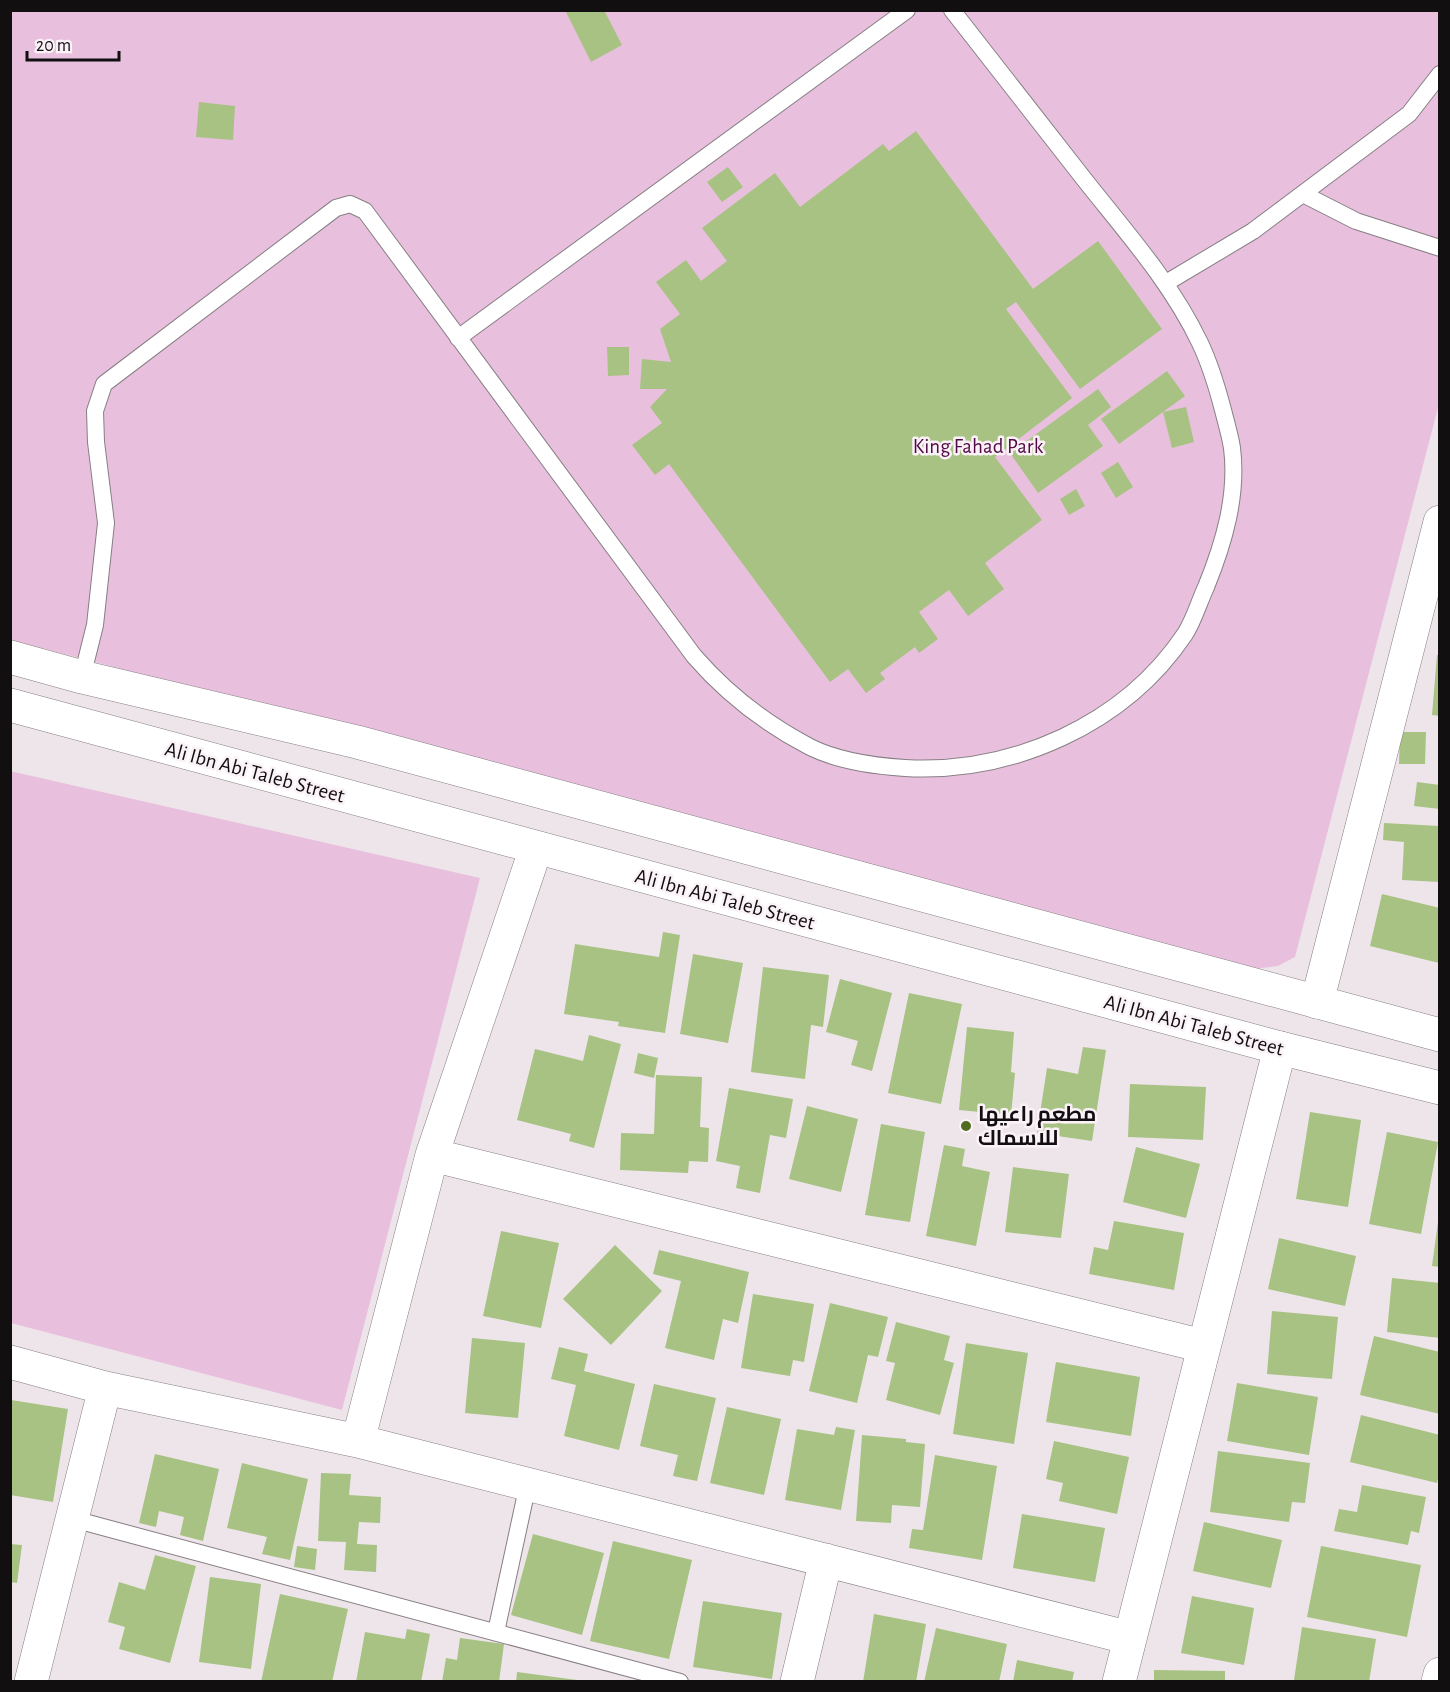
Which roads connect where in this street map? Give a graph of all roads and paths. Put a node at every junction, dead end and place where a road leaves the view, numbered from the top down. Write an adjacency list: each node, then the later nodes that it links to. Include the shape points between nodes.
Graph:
1 (907, 10): 7 (lane)
2 (952, 10): 6 (lane)
3 (1440, 74): 4 (lane, via 1408,114)
4 (1303, 194): 5 (lane, via 1356,221); 6 (lane, via 1253,231)
5 (1440, 248)
6 (1166, 283): 7 (lane, via 1214,378 1232,449 1227,528 1209,578 1186,632 1163,662 1105,713 1038,749 963,767 886,767 812,748 718,684)
7 (458, 338): 10 (lane, via 365,211 350,204 336,208 104,384 95,411 106,523 96,626)
8 (1440, 522): 13 (street)
9 (10, 657): 10 (street)
10 (82, 677): 13 (street, via 357,742)
11 (10, 705): 12 (street, Ali Ibn Abi Taleb Street)
12 (536, 848): 15 (street, Ali Ibn Abi Taleb Street); 17 (street)
13 (1317, 1002): 14 (street)
14 (1440, 1035)
15 (1280, 1048): 16 (street, Ali Ibn Abi Taleb Street); 18 (street)
16 (1440, 1088)
17 (432, 1155): 18 (street); 21 (street)
18 (1203, 1346): 26 (street)
19 (10, 1362): 20 (street)
20 (105, 1388): 21 (street); 23 (street)
21 (358, 1441): 22 (street)
22 (528, 1484): 24 (street); 25 (lane)
23 (74, 1519): 25 (lane); 28 (street)
24 (826, 1560): 26 (street); 30 (street)
25 (496, 1632): 29 (lane)
26 (1130, 1638): 31 (street)
27 (1440, 1674): 32 (street)
28 (32, 1681)
29 (680, 1682)
30 (797, 1682)
31 (1119, 1682)
32 (1438, 1682)

